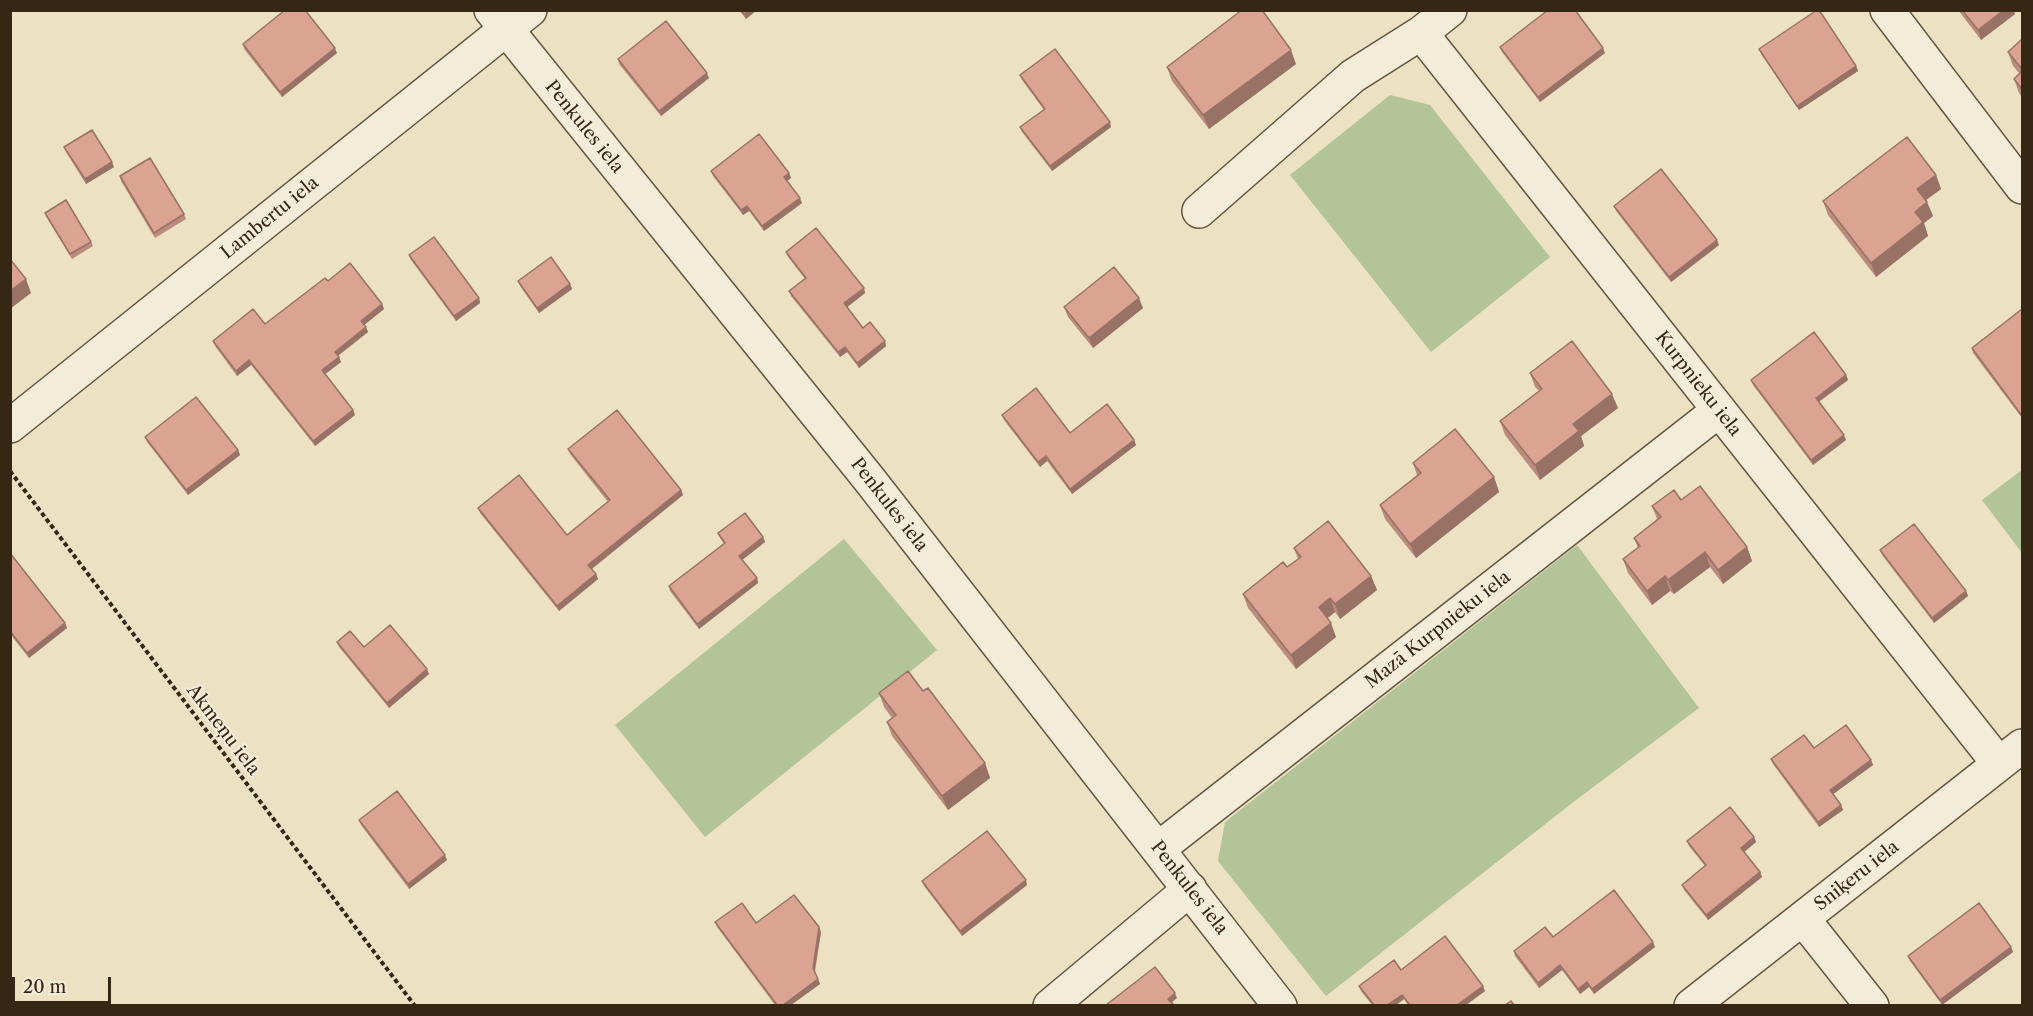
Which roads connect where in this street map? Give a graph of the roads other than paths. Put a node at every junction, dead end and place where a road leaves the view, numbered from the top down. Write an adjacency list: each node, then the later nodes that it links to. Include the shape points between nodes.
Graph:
1 (1450, 10): 4 (street)
2 (1887, 10): 5 (street)
3 (508, 17): 8 (street, Lambertu iela); 10 (street, Penkules iela)
4 (1420, 33): 6 (street, via 1353,76); 7 (street, Kurpnieku iela)
5 (2022, 187)
6 (1199, 211)
7 (1718, 411): 9 (street, Kurpnieku iela); 10 (street, Mazā Kurpnieku iela)
8 (10, 426)
9 (2011, 755): 12 (street, Sniķeru iela)
10 (1158, 849): 11 (street, Penkules iela)
11 (1190, 890): 13 (street); 14 (street, Penkules iela)
12 (1803, 919): 15 (street, Sniķeru iela); 16 (street)
13 (1050, 1005)
14 (1281, 1005)
15 (1691, 1005)
16 (1872, 1005)

